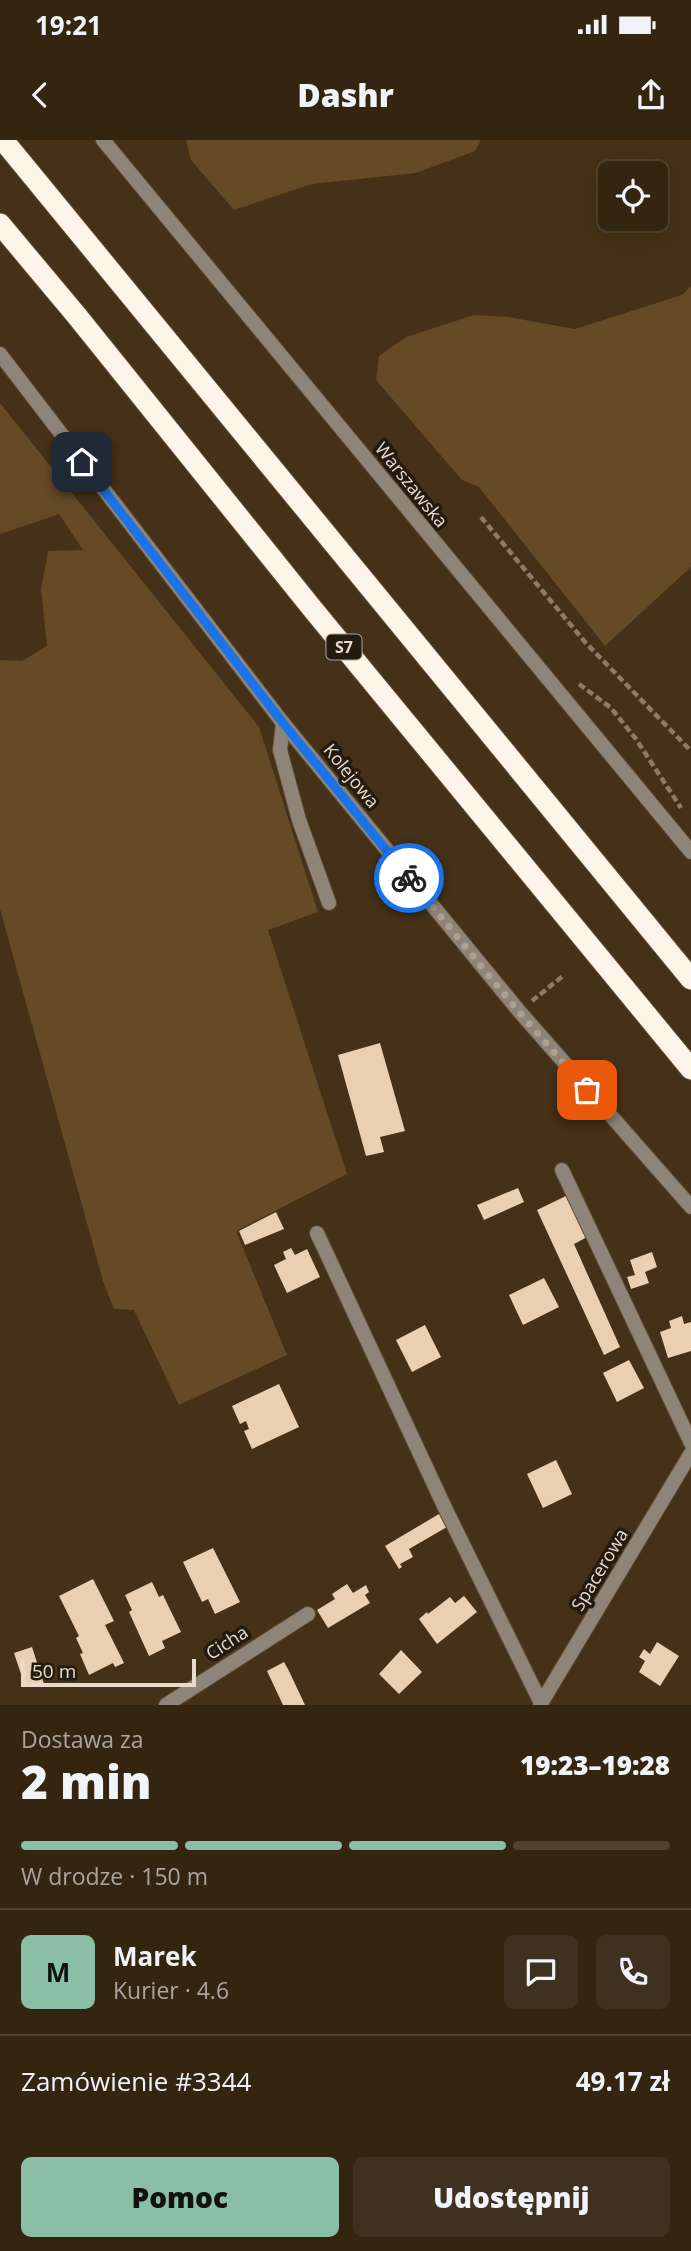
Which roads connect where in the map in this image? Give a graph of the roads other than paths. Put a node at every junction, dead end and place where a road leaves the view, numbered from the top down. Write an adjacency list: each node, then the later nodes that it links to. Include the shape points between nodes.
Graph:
1 (3, 140): 8 (highway)
2 (103, 140): 6 (street, Warszawska)
3 (0, 224): 9 (highway, S7)
4 (0, 354): 5 (street, Kolejowa)
5 (283, 723): 7 (street, via 280,750); 11 (street, Kolejowa, via 519,1012)
6 (691, 852)
7 (329, 903)
8 (691, 979)
9 (691, 1069)
10 (562, 1170): 13 (street)
11 (691, 1207)
12 (317, 1233): 16 (street)
13 (691, 1443)
14 (691, 1453): 16 (street, Spacerowa)
15 (308, 1614): 17 (street, Cicha)
16 (541, 1704)
17 (166, 1705)

